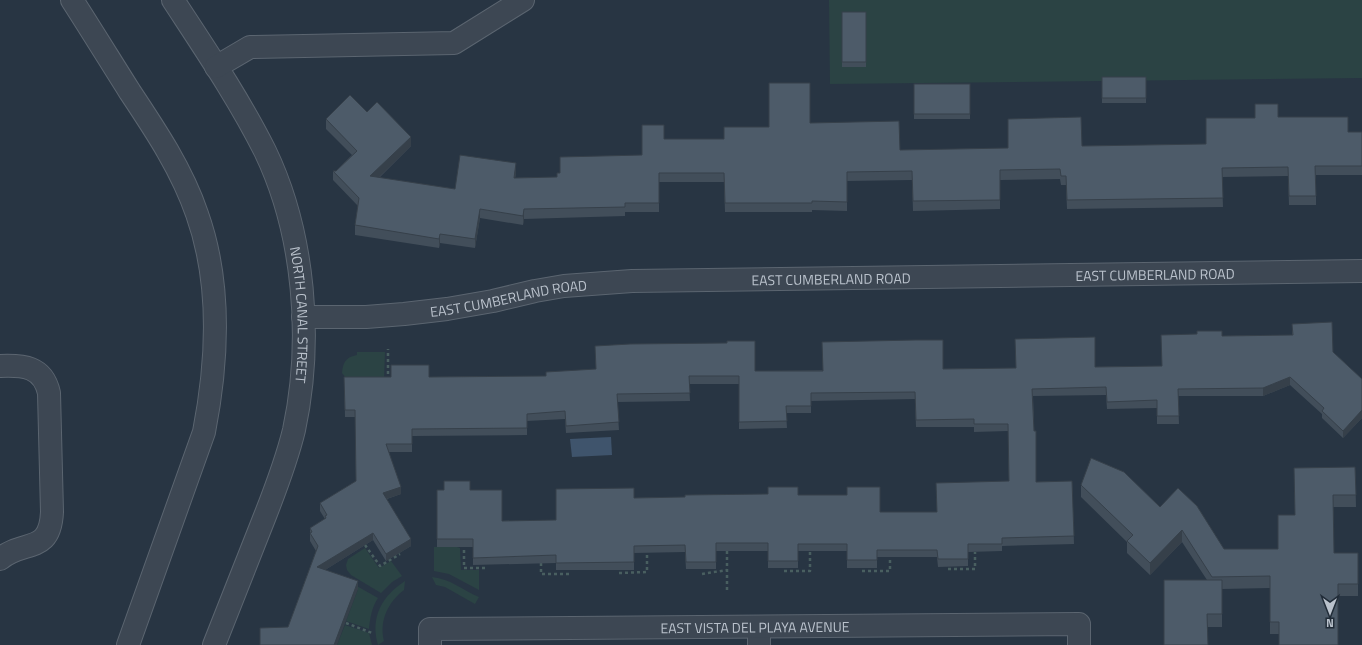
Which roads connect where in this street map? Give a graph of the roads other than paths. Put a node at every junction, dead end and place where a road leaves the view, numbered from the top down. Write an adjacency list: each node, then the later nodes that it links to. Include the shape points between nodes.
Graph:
1 (72, 0): 12 (street, via 166,149 186,187 198,214 206,247 215,309 212,381 204,432)
2 (173, 0): 4 (street, NORTH CANAL STREET)
3 (523, 0): 4 (street, via 454,43 250,47)
4 (216, 67): 6 (street, NORTH CANAL STREET, via 266,153 278,185 290,220 297,254)
5 (1362, 271): 6 (street, EAST CUMBERLAND ROAD, via 632,281 564,286 462,307 404,314)
6 (303, 317): 13 (street, NORTH CANAL STREET, via 303,350 294,431 255,543)
7 (0, 366): 8 (street, via 21,365 41,375 47,383 52,512 50,527 39,542 12,551)
8 (0, 559)
9 (1079, 635): 10 (street, EAST VISTA DEL PLAYA AVENUE)
10 (759, 636): 11 (street, EAST VISTA DEL PLAYA AVENUE)
11 (430, 637)
12 (128, 645)
13 (214, 645)

